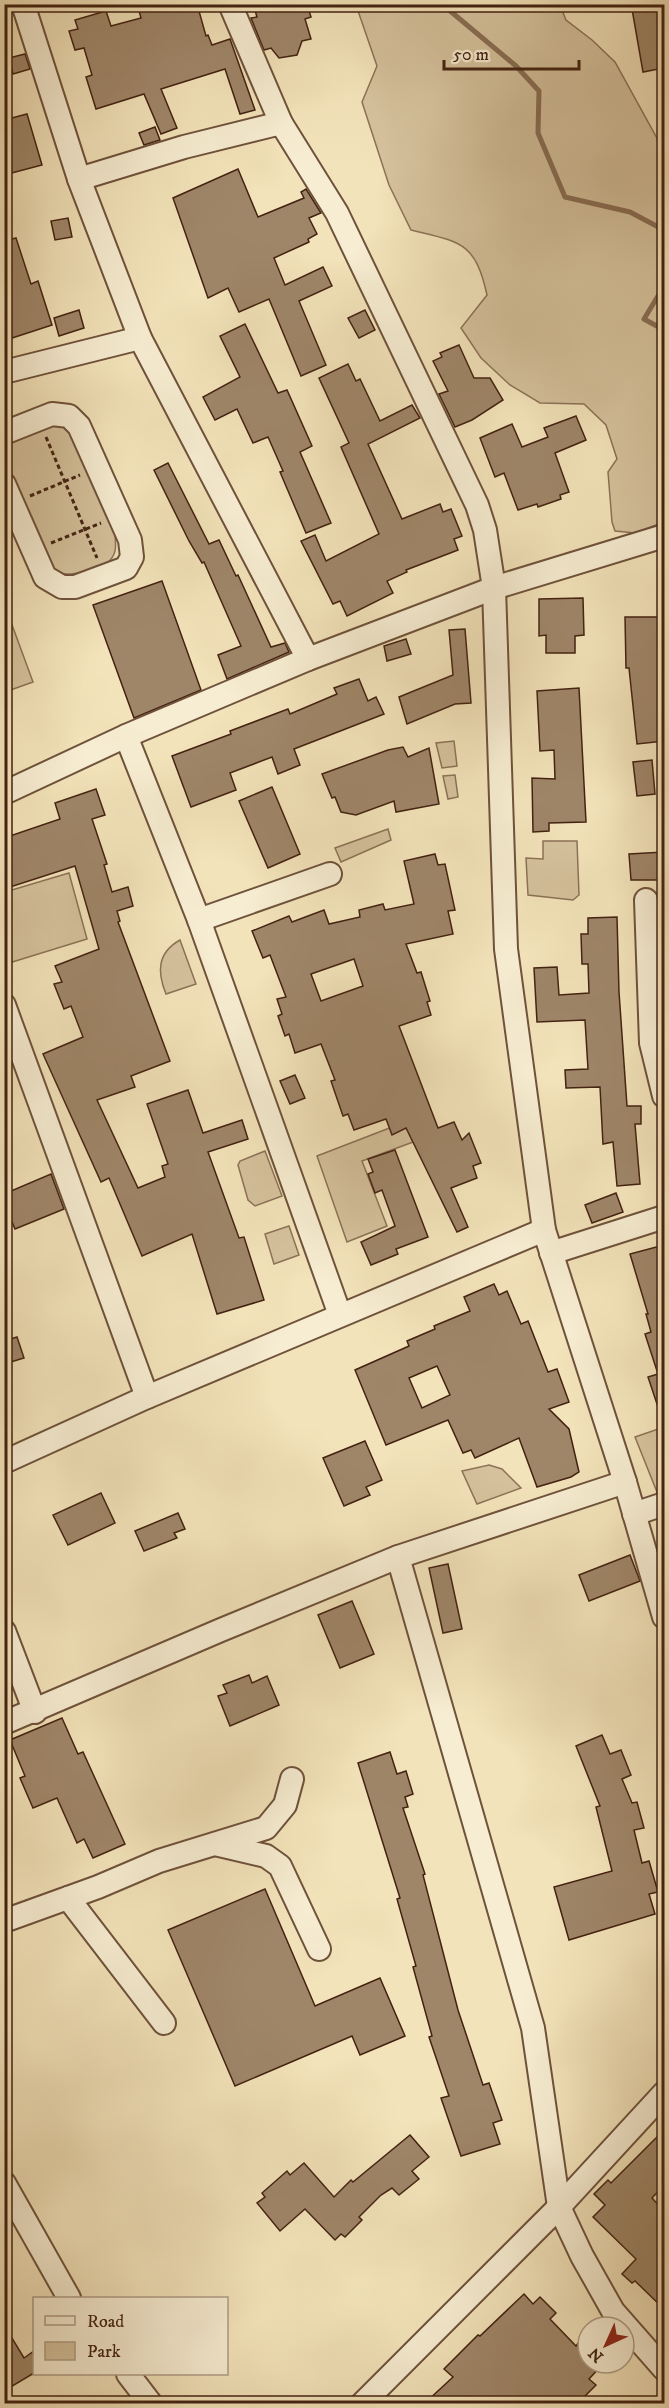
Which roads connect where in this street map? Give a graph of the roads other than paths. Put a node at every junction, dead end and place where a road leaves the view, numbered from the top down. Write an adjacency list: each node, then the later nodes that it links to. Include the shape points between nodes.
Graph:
1 (23, 4): 4 (street)
2 (230, 4): 3 (street)
3 (281, 123): 4 (street); 10 (street, via 337,213 477,505)
4 (79, 179): 5 (street)
5 (140, 338): 6 (street); 11 (street)
6 (4, 372)
7 (4, 433): 8 (street, via 52,414 69,416 80,426 130,540 132,557 126,568 75,587 62,587 45,577)
8 (9, 494)
9 (664, 536): 10 (street)
10 (494, 588): 11 (street); 20 (street, via 506,949)
11 (308, 659): 12 (street)
12 (126, 736): 13 (street); 16 (street)
13 (4, 793)
14 (330, 874): 16 (street)
15 (646, 900): 18 (street, via 651,1043)
16 (199, 920): 22 (street)
17 (4, 1005): 23 (street)
18 (664, 1096)
19 (664, 1217): 21 (street)
20 (544, 1230): 21 (street); 22 (street)
21 (551, 1253): 25 (street)
22 (340, 1315): 23 (street)
23 (147, 1397): 24 (street)
24 (4, 1462)
25 (625, 1482): 27 (street); 28 (street)
26 (664, 1504): 27 (street)
27 (634, 1514): 29 (street)
28 (398, 1557): 31 (street); 41 (street, via 533,2028)
29 (664, 1617)
30 (4, 1631): 31 (street)
31 (35, 1712): 32 (street)
32 (4, 1723)
33 (292, 1779): 34 (street, via 285,1805 266,1828)
34 (213, 1844): 35 (street); 37 (street, via 266,1856 280,1866)
35 (68, 1898): 36 (street); 38 (street)
36 (4, 1921)
37 (319, 1949)
38 (164, 2023)
39 (664, 2093): 41 (street)
40 (4, 2183): 42 (street)
41 (559, 2207): 43 (street, via 613,2311); 46 (street)
42 (68, 2297)
43 (664, 2369)
44 (130, 2375): 45 (street)
45 (151, 2403)
46 (362, 2403)

